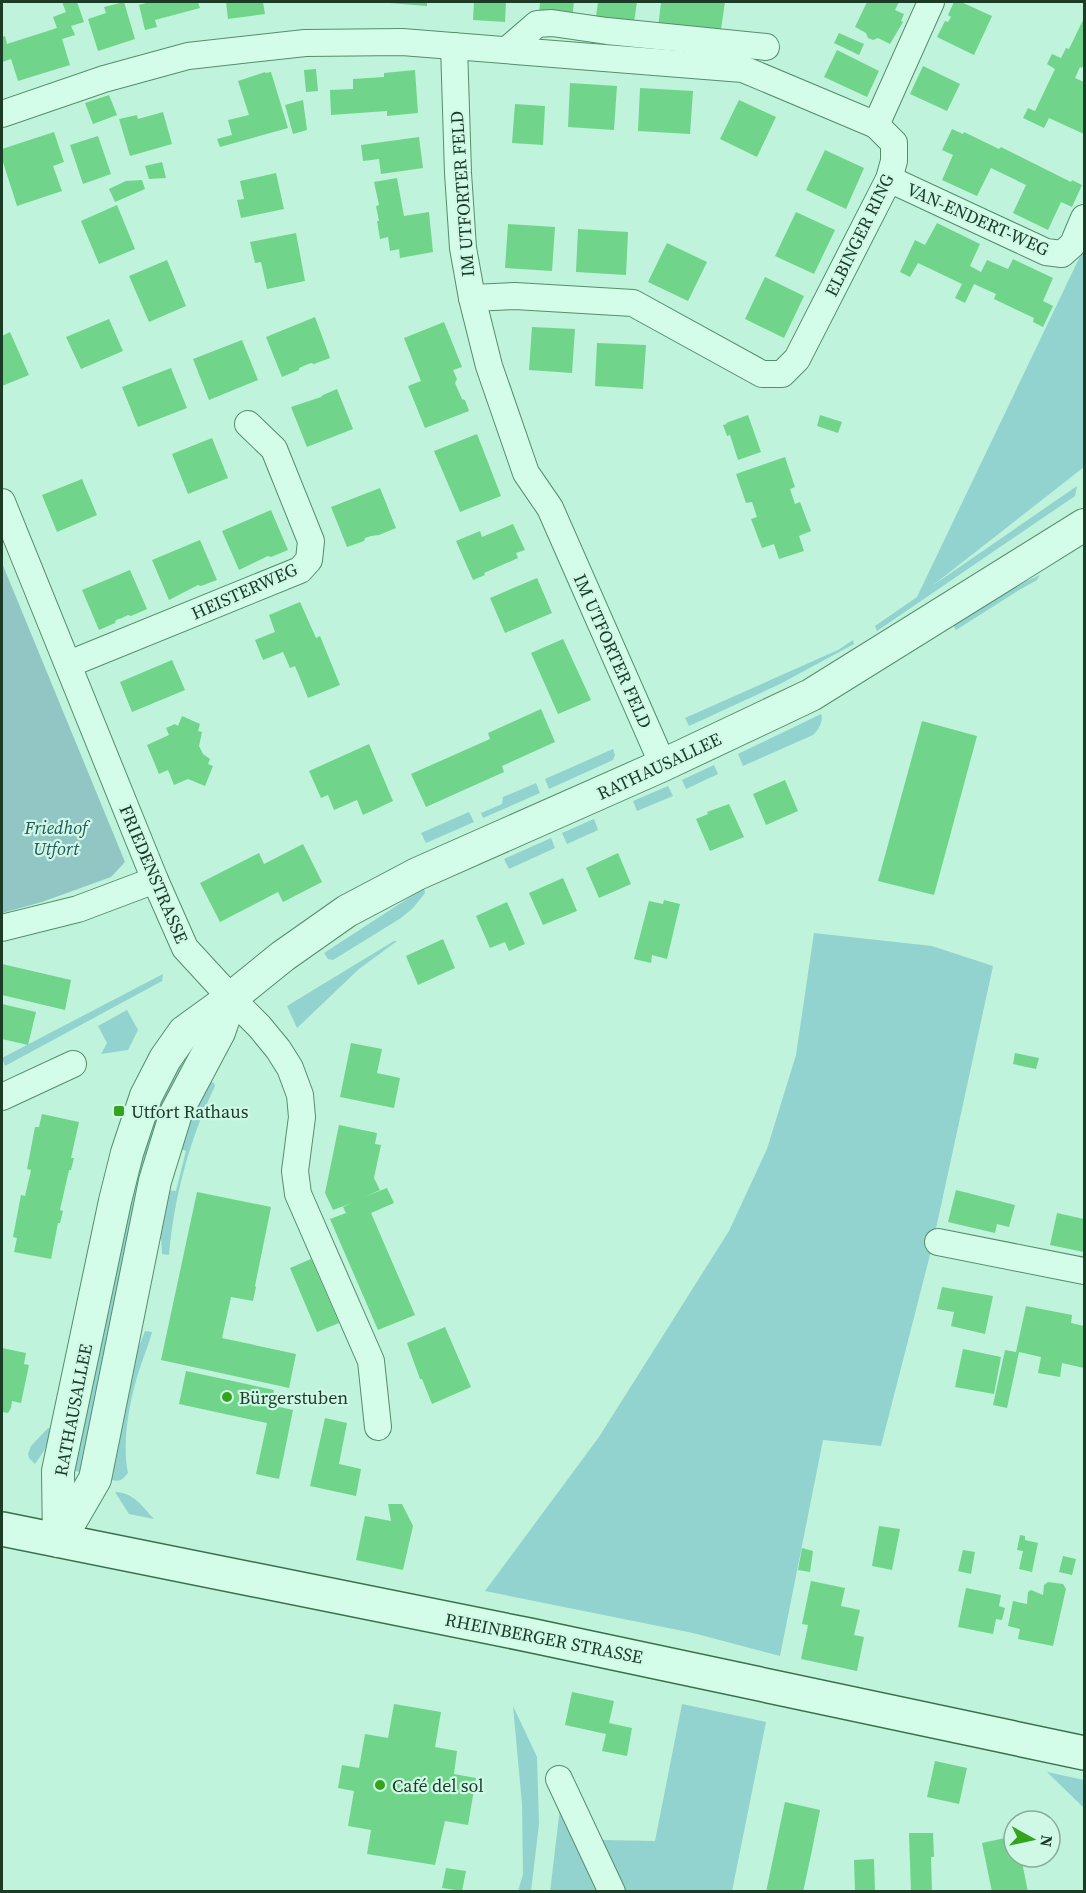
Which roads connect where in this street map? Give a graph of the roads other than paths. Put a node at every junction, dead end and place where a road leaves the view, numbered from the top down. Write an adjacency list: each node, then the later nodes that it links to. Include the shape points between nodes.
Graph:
1 (931, 2): 6 (street)
2 (454, 46): 4 (street); 5 (street, via 305,43 188,56 104,79); 9 (street, IM UTFORTER FELD, via 463,248)
3 (766, 47): 4 (street, via 552,23 537,24)
4 (507, 50): 6 (street, via 744,69)
5 (2, 114)
6 (876, 125): 7 (street, ELBINGER RING, via 894,143)
7 (889, 180): 8 (street, VAN-ENDERT-WEG, via 1046,252 1062,254 1072,244); 9 (street, ELBINGER RING, via 797,359 782,374 762,374 633,303 515,296)
8 (1084, 218)
9 (471, 298): 14 (street, IM UTFORTER FELD, via 489,366 526,473 550,508)
10 (248, 424): 13 (street, HEISTERWEG, via 274,448 311,542 309,560 300,570)
11 (2, 502): 13 (street, FRIEDENSTRASSE)
12 (1084, 525): 14 (street, RATHAUSALLEE, via 811,695)
13 (69, 664): 15 (street, FRIEDENSTRASSE)
14 (663, 765): 17 (street, RATHAUSALLEE, via 417,874 347,911)
15 (155, 880): 16 (street, via 78,909); 17 (street, FRIEDENSTRASSE, via 185,948)
16 (2, 928)
17 (231, 998): 22 (street, FRIEDENSTRASSE, via 278,1049 300,1095 302,1117 295,1170 298,1194 371,1361); 24 (street, RATHAUSALLEE, via 219,1032 176,1113 155,1181 95,1479)
18 (73, 1064): 19 (street)
19 (2, 1097)
20 (938, 1242): 21 (street)
21 (1084, 1271)
22 (378, 1427)
23 (2, 1529): 24 (main road, RHEINBERGER STRASSE)
24 (59, 1541): 25 (main road, RHEINBERGER STRASSE, via 529,1635)
25 (1084, 1753)
26 (559, 1779): 27 (street)
27 (612, 1892)

